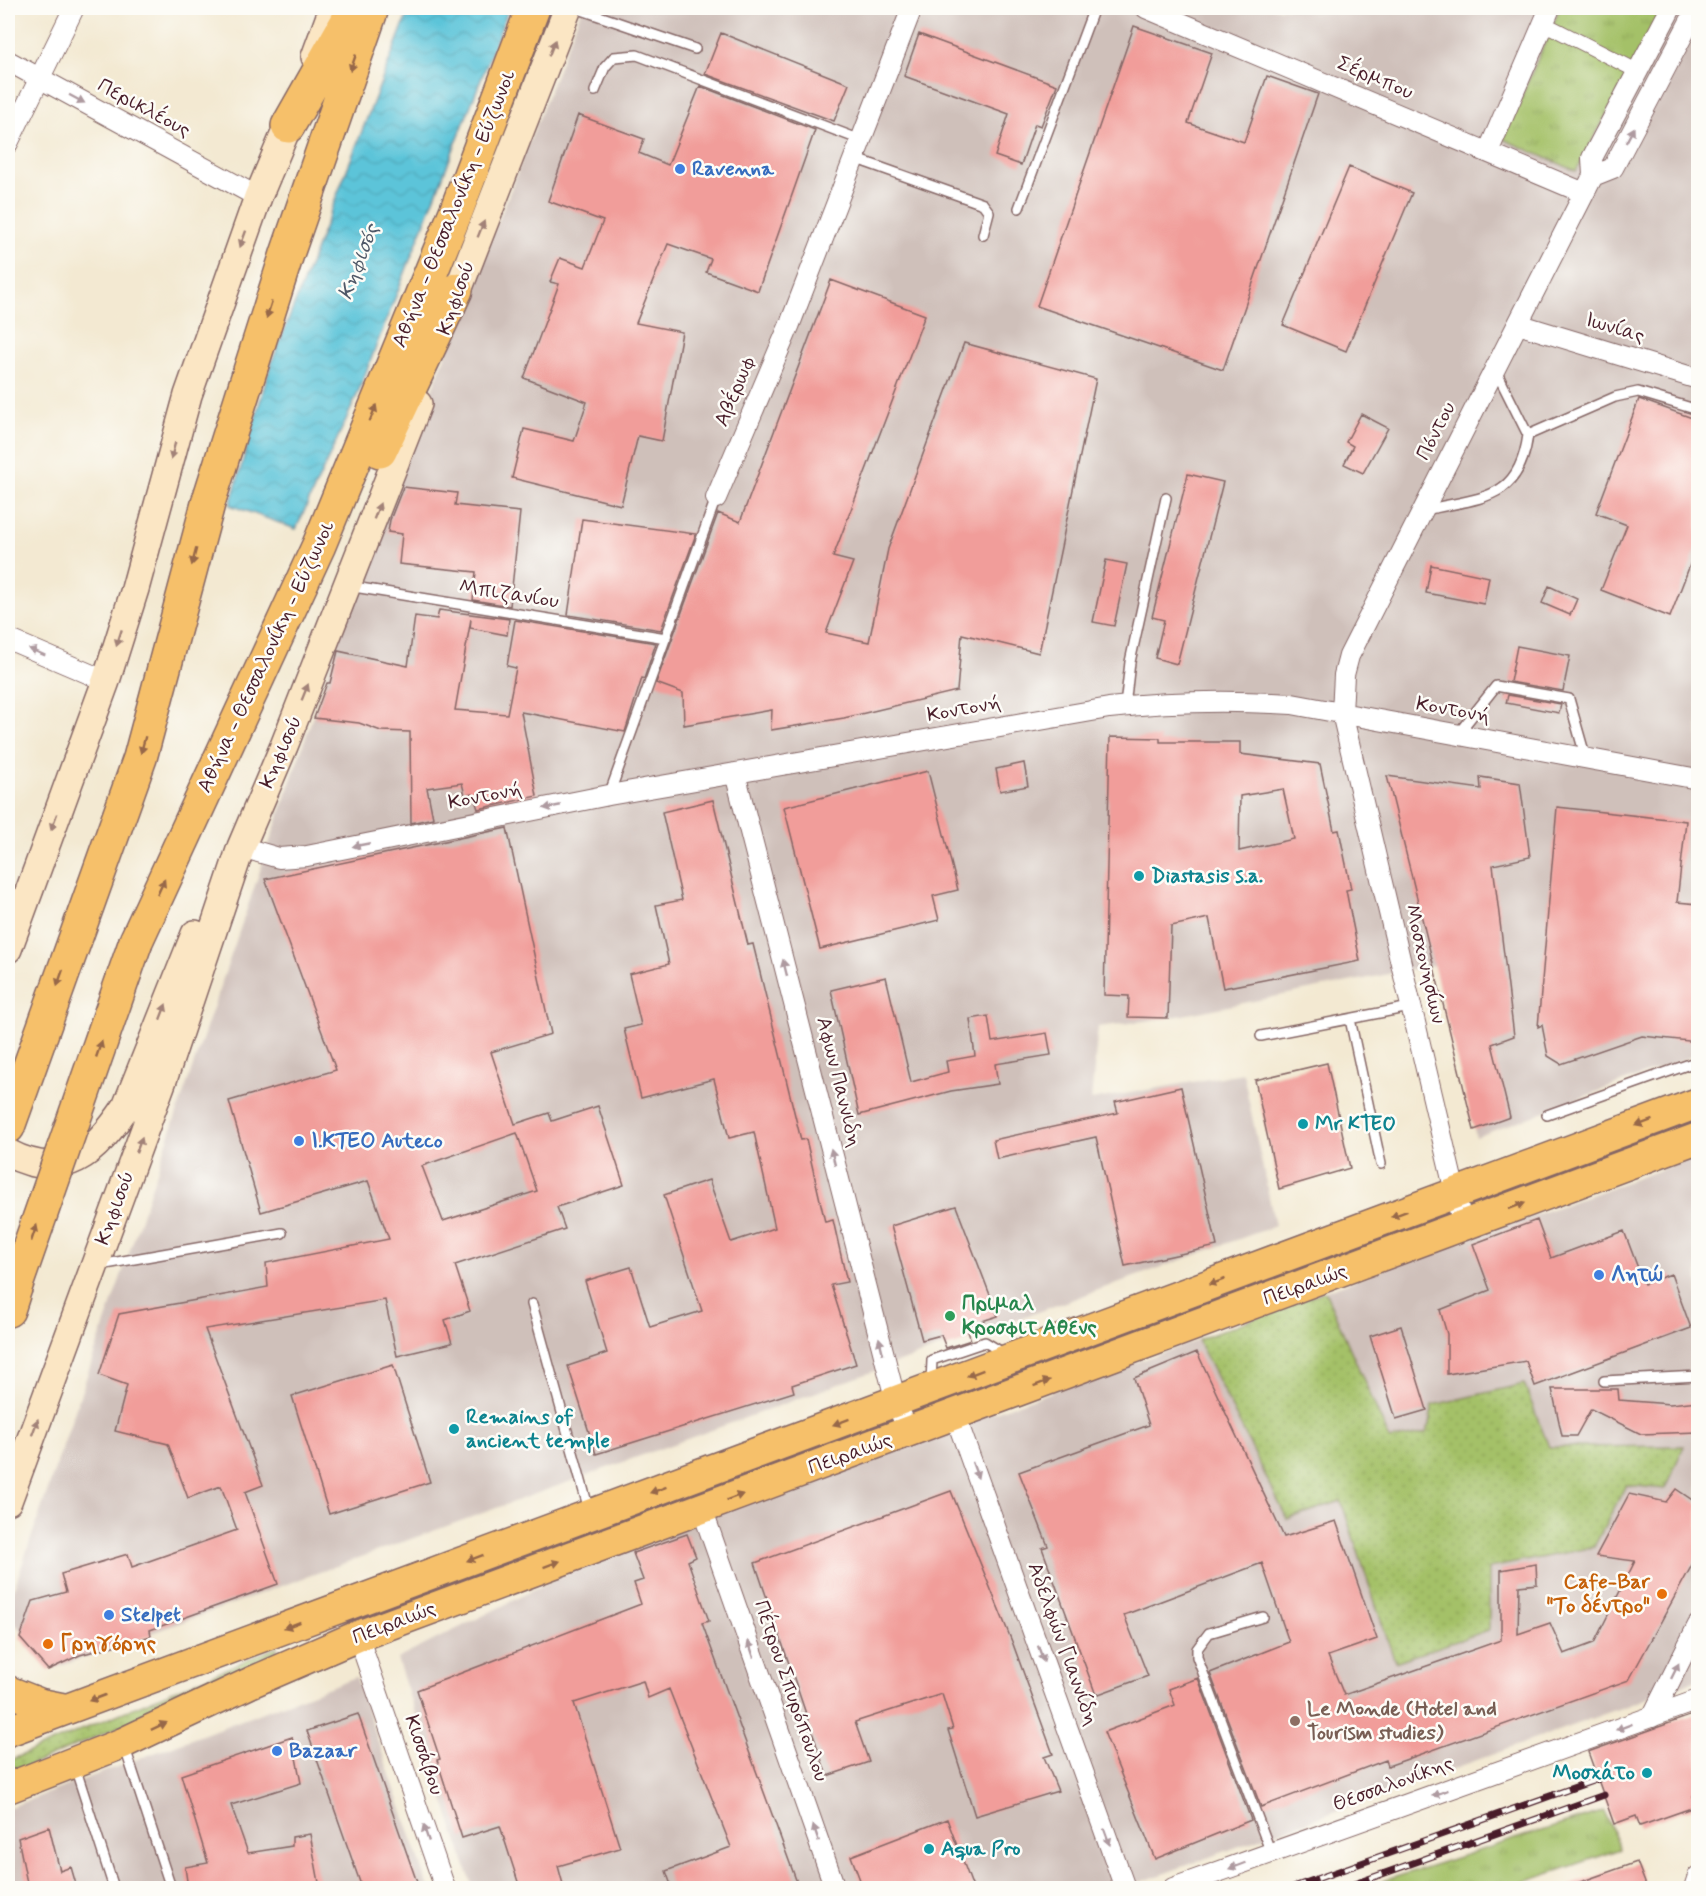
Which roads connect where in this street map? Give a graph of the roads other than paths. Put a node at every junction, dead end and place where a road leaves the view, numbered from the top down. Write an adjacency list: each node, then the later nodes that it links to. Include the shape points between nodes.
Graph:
1 (74, 8): 17 (street)
2 (333, 8): 19 (main road)
3 (354, 8): 19 (highway)
4 (372, 8): 56 (highway, one-way to 56, via 287,254 209,501 140,758)
5 (533, 8): 36 (highway, Αθήνα - Θεσσαλονίκη - Εύζωνοι, one-way to 5, via 457,208)
6 (568, 8): 27 (main road, Κηφισού, one-way to 6)
7 (576, 8): 14 (lane)
8 (912, 8): 21 (street, Αβέρωφ)
9 (1094, 8): 25 (lane)
10 (1146, 8): 22 (street, Σέρμπου)
11 (1671, 8): 16 (street, Πόντου)
12 (1697, 8): 23 (street, one-way to 12, via 1613,168)
13 (1545, 12): 16 (street); 22 (street)
14 (695, 48)
15 (8, 61): 17 (street, Περικλέους)
16 (1637, 71): 23 (street, Πόντου, via 1592,158)
17 (38, 78): 20 (street); 24 (street, Περικλέους, one-way to 24)
18 (595, 91): 21 (lane, via 614,57 637,55)
19 (288, 126): 24 (main road)
20 (9, 136)
21 (857, 149): 26 (lane, via 983,204 990,218); 33 (street, Αβέρωφ, via 790,324)
22 (1488, 152): 23 (street, Σέρμπου)
23 (1589, 184): 28 (street, Πόντου)
24 (258, 196): 40 (main road, one-way to 40, via 188,394)
25 (1019, 208)
26 (983, 235)
27 (456, 290): 36 (highway, via 360,493); 37 (main road, Κηφισού, one-way to 27, via 436,356)
28 (1518, 324): 29 (street, Πόντου); 30 (street, Ιωνίας)
29 (1495, 369): 32 (lane); 35 (street, Πόντου)
30 (1698, 379)
31 (1698, 410): 32 (lane, via 1638,392 1615,397)
32 (1528, 435): 35 (lane, via 1510,484 1501,491)
33 (716, 498): 38 (lane, Αβέρωφ)
34 (1166, 498): 41 (lane, via 1130,662)
35 (1423, 510): 42 (street, Πόντου, via 1349,656)
36 (319, 545): 65 (highway, Αθήνα - Θεσσαλονίκη - Εύζωνοι, one-way to 36, bridge, via 136,941)
37 (347, 586): 38 (lane, Μπιζανίου); 48 (main road, Κηφισού, one-way to 37)
38 (666, 638): 47 (lane, Αβέρωφ)
39 (8, 639): 40 (street, one-way to 39)
40 (106, 681): 49 (main road, one-way to 49)
41 (1125, 706): 42 (street, Κοντονή, via 1234,700); 45 (street, Κοντονή)
42 (1342, 713): 43 (street, Κοντονή); 50 (street, Μοσχονησίων)
43 (1457, 735): 44 (street, Κοντονή); 44 (lane, via 1496,686 1569,699)
44 (1586, 759): 46 (street, Κοντονή)
45 (735, 773): 47 (street, Κοντονή); 68 (street, Αφων Παννιδη, one-way to 45)
46 (1698, 778)
47 (609, 795): 48 (street, Κοντονή, one-way to 48, via 307,856 279,858)
48 (241, 847): 58 (main road, one-way to 48, via 50,1166 74,1161 95,1148 111,1130 126,1107 210,900); 63 (main road, Κηφισού, one-way to 48, via 164,1077)
49 (8, 948)
50 (1410, 1007): 51 (lane); 60 (street, Μοσχονησίων)
51 (1350, 1019): 52 (lane); 59 (lane)
52 (1262, 1036)
53 (1698, 1061): 55 (lane)
54 (1698, 1103): 60 (main road, Πειραιώς, one-way to 60)
55 (1547, 1115)
56 (8, 1127)
57 (1698, 1138): 61 (main road, Πειραιώς, one-way to 57)
58 (8, 1153)
59 (1381, 1164)
60 (1454, 1194): 61 (street, Μοσχονησίων); 68 (main road, Πειραιώς, one-way to 68)
61 (1462, 1226): 69 (main road, Πειραιώς, one-way to 61)
62 (282, 1233): 63 (lane)
63 (94, 1266): 71 (main road, Κηφισού, one-way to 63)
64 (532, 1304): 73 (lane)
65 (8, 1310)
66 (1698, 1376): 67 (lane)
67 (1604, 1382)
68 (896, 1402): 70 (street, Αφων Παννιδη); 73 (main road, Πειραιώς, one-way to 73)
69 (955, 1415): 70 (main road, Πειραιώς); 91 (street, Αδελφών Γιαννίδη, one-way to 91)
70 (909, 1433): 72 (main road, Πειραιώς, one-way to 70)
71 (8, 1501)
72 (702, 1509): 76 (main road, Πειραιώς, one-way to 72); 90 (street, Πέτρου Σπυρόπουλου, one-way to 72)
73 (591, 1515): 79 (main road, Πειραιώς, one-way to 79)
74 (1263, 1617): 85 (lane, via 1209,1633 1197,1649 1197,1657)
75 (1698, 1625): 80 (street, one-way to 75)
76 (358, 1636): 82 (main road, Πειραιώς, one-way to 76); 89 (street, Κισσάβου, one-way to 76)
77 (8, 1692): 79 (main road)
78 (1698, 1701): 80 (street, Θεσσαλονίκης)
79 (66, 1709): 81 (main road, Πειραιώς)
80 (1653, 1717): 85 (street, Θεσσαλονίκης, one-way to 85)
81 (8, 1731)
82 (123, 1743): 83 (main road, Πειραιώς); 88 (lane)
83 (73, 1762): 84 (main road, Πειραιώς); 87 (lane)
84 (8, 1788)
85 (1271, 1853): 92 (street, Θεσσαλονίκης, one-way to 92)
86 (1698, 1876): 93 (street)
87 (114, 1888)
88 (171, 1888)
89 (445, 1888)
90 (835, 1888)
91 (1125, 1888)
92 (1173, 1888)
93 (1694, 1888)

